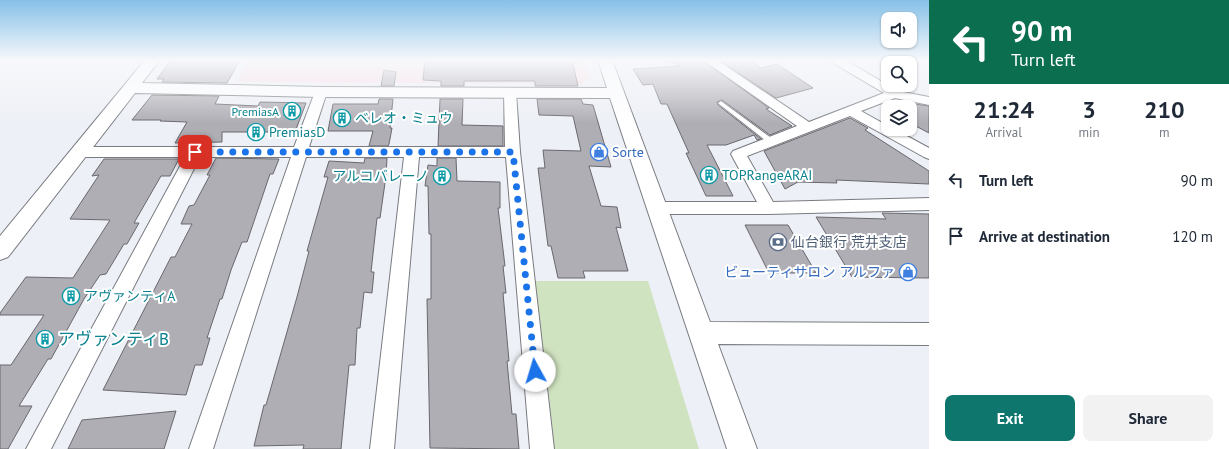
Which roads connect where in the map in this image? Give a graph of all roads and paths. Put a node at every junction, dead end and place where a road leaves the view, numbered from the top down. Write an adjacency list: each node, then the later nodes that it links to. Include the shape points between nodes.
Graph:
1 (136, 81): 5 (street)
2 (612, 81): 8 (street)
3 (740, 81): 13 (street)
4 (873, 81): 9 (street)
5 (130, 88): 6 (street); 15 (street)
6 (321, 92): 7 (street); 17 (street)
7 (510, 92): 8 (street); 19 (street)
8 (616, 92): 22 (street)
9 (894, 94): 10 (street); 12 (street)
10 (929, 101)
11 (721, 103): 14 (lane)
12 (851, 111): 13 (street); 20 (street)
13 (808, 127): 14 (street)
14 (772, 142): 23 (street, via 738,154)
15 (79, 152): 16 (street); 24 (street)
16 (195, 152): 17 (street); 27 (street)
17 (300, 152): 18 (street); 28 (street)
18 (412, 152): 19 (street); 29 (street)
19 (513, 152): 30 (street)
20 (929, 154)
21 (929, 204): 23 (street)
22 (657, 208): 23 (street); 25 (street)
23 (768, 208)
24 (0, 251)
25 (700, 333): 26 (street); 31 (street)
26 (929, 334)
27 (38, 449)
28 (201, 449)
29 (382, 449)
30 (542, 449)
31 (742, 449)

